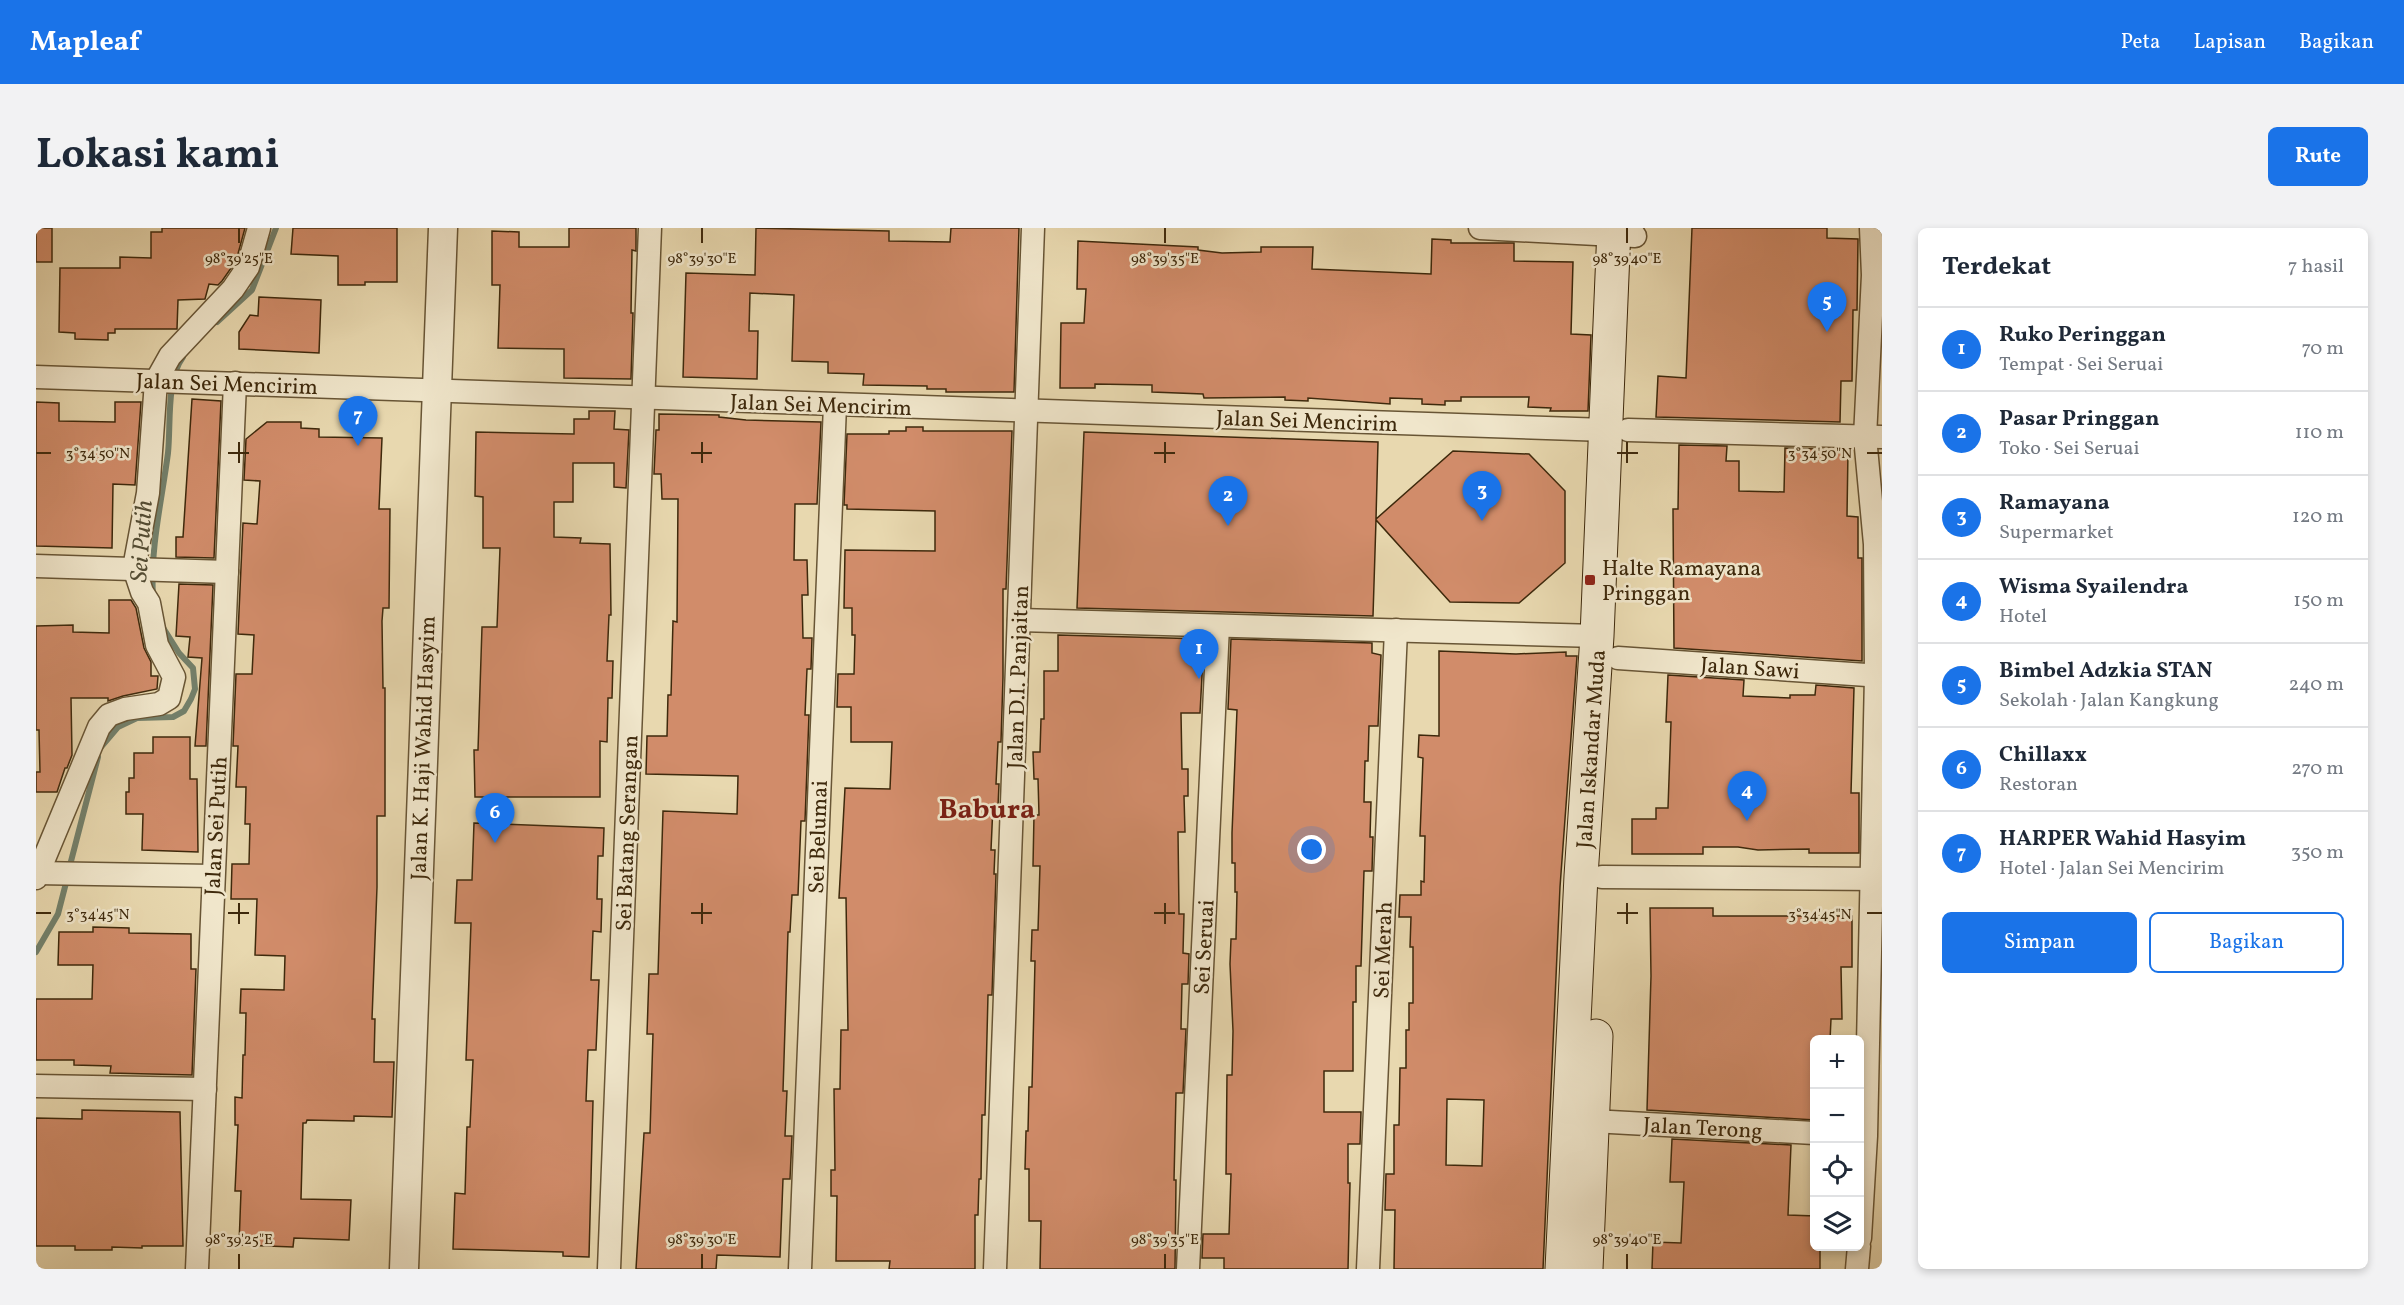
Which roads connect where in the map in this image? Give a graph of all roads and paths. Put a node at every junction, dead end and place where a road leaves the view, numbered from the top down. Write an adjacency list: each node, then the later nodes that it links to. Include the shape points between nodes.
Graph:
1 (259, 228): 9 (street, via 248,267 233,289 170,356)
2 (443, 228): 11 (street, Jalan K. Haji Wahid Hasyim)
3 (650, 228): 12 (street, Sei Batang Serangan)
4 (1034, 228): 14 (street, Jalan D.I. Panjaitan)
5 (1480, 228): 7 (street)
6 (1871, 228): 16 (street)
7 (1625, 231): 15 (main road, Jalan Iskandar Muda)
8 (36, 377): 9 (street, Jalan Sei Mencirim)
9 (158, 381): 10 (street, Jalan Sei Mencirim); 18 (street)
10 (235, 383): 11 (street, Jalan Sei Mencirim); 19 (street, Jalan Sei Putih)
11 (435, 390): 12 (street, Jalan Sei Mencirim); 37 (street, Jalan K. Haji Wahid Hasyim)
12 (643, 397): 13 (street, Jalan Sei Mencirim); 38 (street, Sei Batang Serangan)
13 (835, 405): 14 (street, Jalan Sei Mencirim); 39 (street, Sei Belumai)
14 (1027, 411): 15 (street, Jalan Sei Mencirim); 20 (street, Jalan D.I. Panjaitan)
15 (1617, 430): 16 (street, Jalan Sei Mencirim); 23 (main road, Jalan Iskandar Muda)
16 (1873, 437): 24 (street)
17 (36, 566): 18 (street)
18 (140, 568): 19 (street); 25 (street, via 142,592 149,603 157,645 174,676 173,688 169,698 159,704 109,715 99,727)
19 (227, 572): 26 (street, Jalan Sei Putih)
20 (1019, 620): 21 (street, Jalan Sawi); 40 (street, Jalan D.I. Panjaitan)
21 (1218, 626): 22 (street, Jalan Sawi); 41 (street, Sei Seruai)
22 (1396, 630): 23 (street, Jalan Sawi); 42 (street, Sei Merah)
23 (1612, 643): 24 (street, Jalan Sawi); 27 (main road, Jalan Iskandar Muda)
24 (1879, 676): 28 (street)
25 (36, 875): 26 (street)
26 (212, 876): 30 (street, Jalan Sei Putih)
27 (1591, 877): 28 (street); 31 (main road, Jalan Iskandar Muda); 43 (main road, Jalan Iskandar Muda)
28 (1877, 879): 33 (street)
29 (36, 1086): 30 (street)
30 (205, 1089): 36 (street, Jalan Sei Putih)
31 (1592, 1121): 32 (street, Jalan Terong); 44 (main road, Jalan Iskandar Muda)
32 (1810, 1133)
33 (1869, 1136): 34 (street)
34 (1864, 1197)
35 (1859, 1251): 45 (street)
36 (197, 1269)
37 (404, 1269)
38 (609, 1269)
39 (800, 1269)
40 (995, 1269)
41 (1188, 1269)
42 (1368, 1269)
43 (1562, 1269)
44 (1586, 1269)
45 (1857, 1269)

